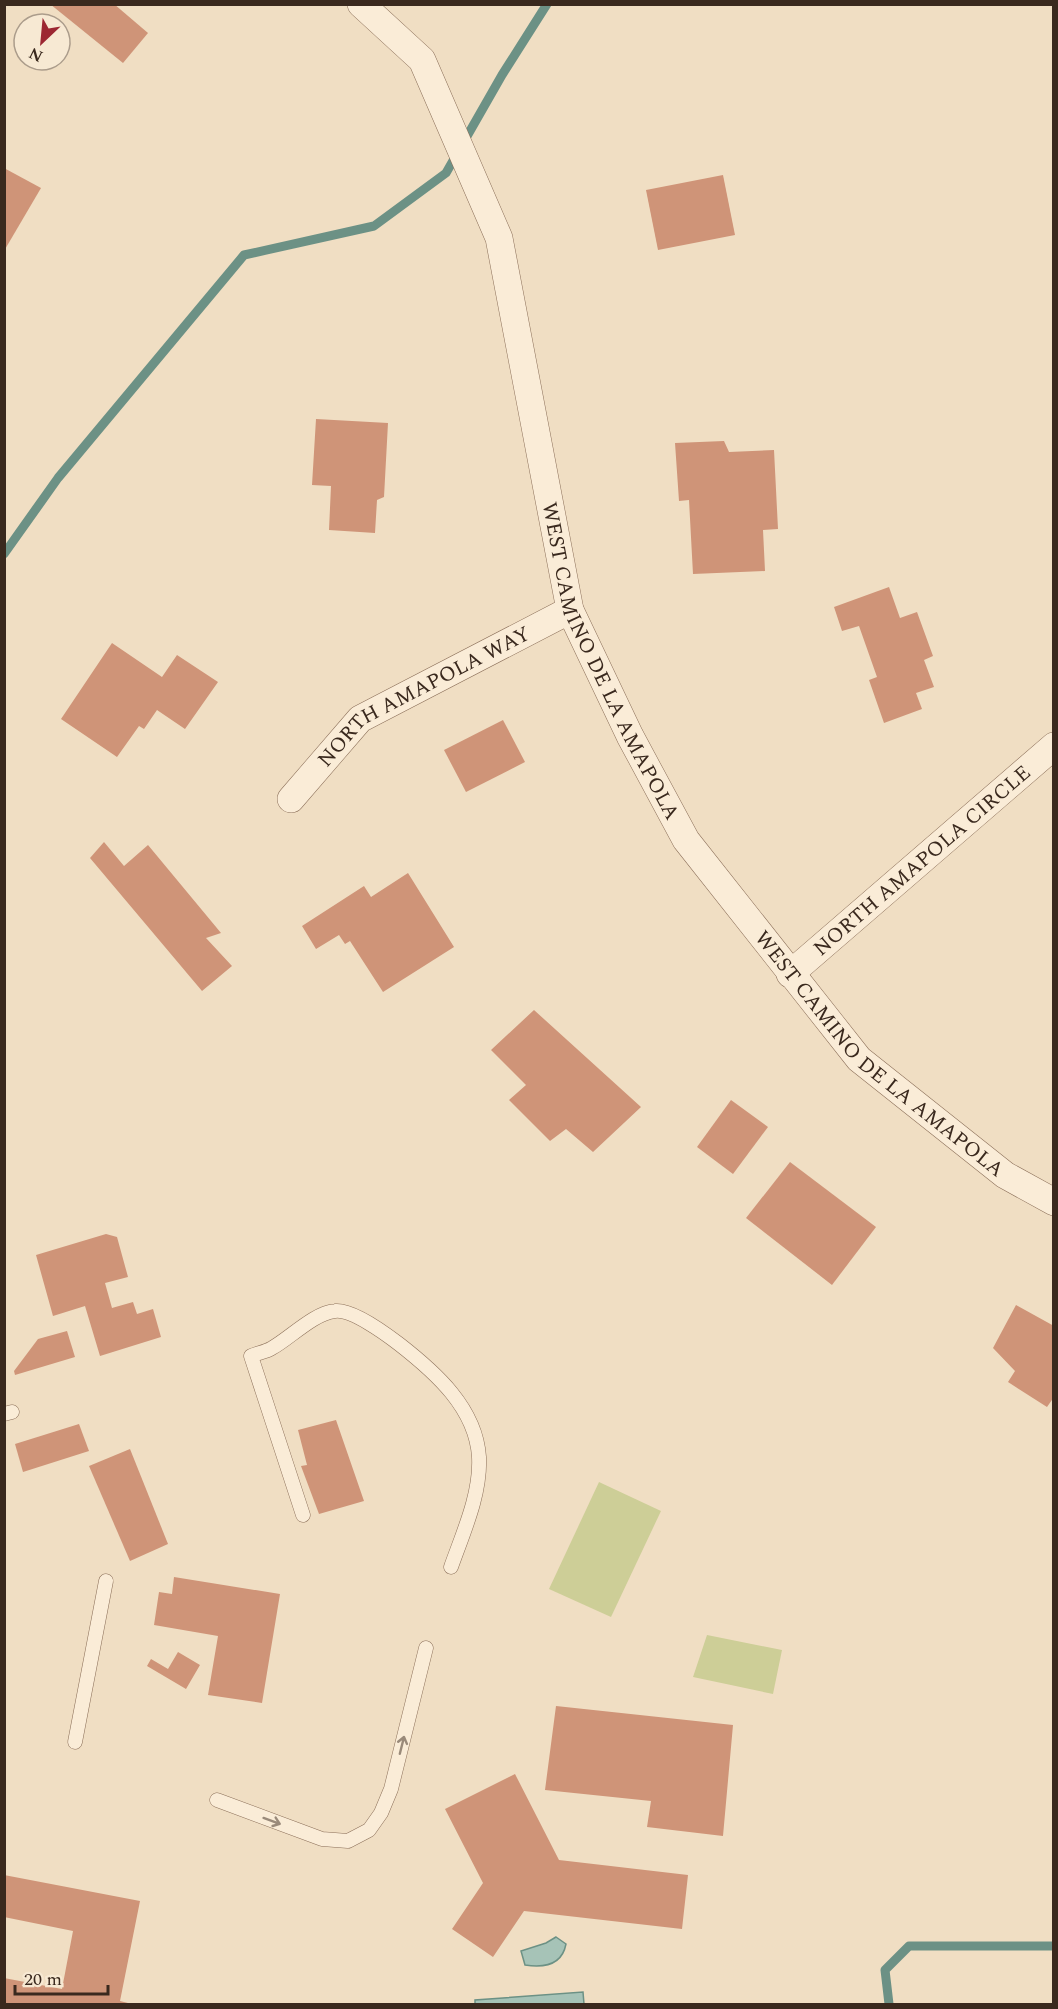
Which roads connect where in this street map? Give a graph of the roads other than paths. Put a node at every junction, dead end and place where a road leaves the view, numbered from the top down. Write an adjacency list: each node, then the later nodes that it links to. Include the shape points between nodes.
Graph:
1 (361, 4): 2 (street, WEST CAMINO DE LA AMAPOLA, via 422,60 499,238)
2 (570, 610): 4 (street, NORTH AMAPOLA WAY, via 360,719); 5 (street, WEST CAMINO DE LA AMAPOLA, via 630,736 686,840)
3 (1053, 746): 5 (street, NORTH AMAPOLA CIRCLE)
4 (291, 799)
5 (790, 974): 6 (street, WEST CAMINO DE LA AMAPOLA, via 859,1059 1005,1175)
6 (1053, 1202)
7 (303, 1515): 8 (lane, via 250,1356 271,1349 316,1319 336,1311 382,1330 429,1367 455,1397 471,1424 479,1456 477,1482)
8 (451, 1567)
9 (106, 1581): 11 (lane)
10 (426, 1648): 12 (lane, one-way to 10, via 322,1839 348,1841 369,1830 391,1789)
11 (75, 1742)
12 (217, 1800)

